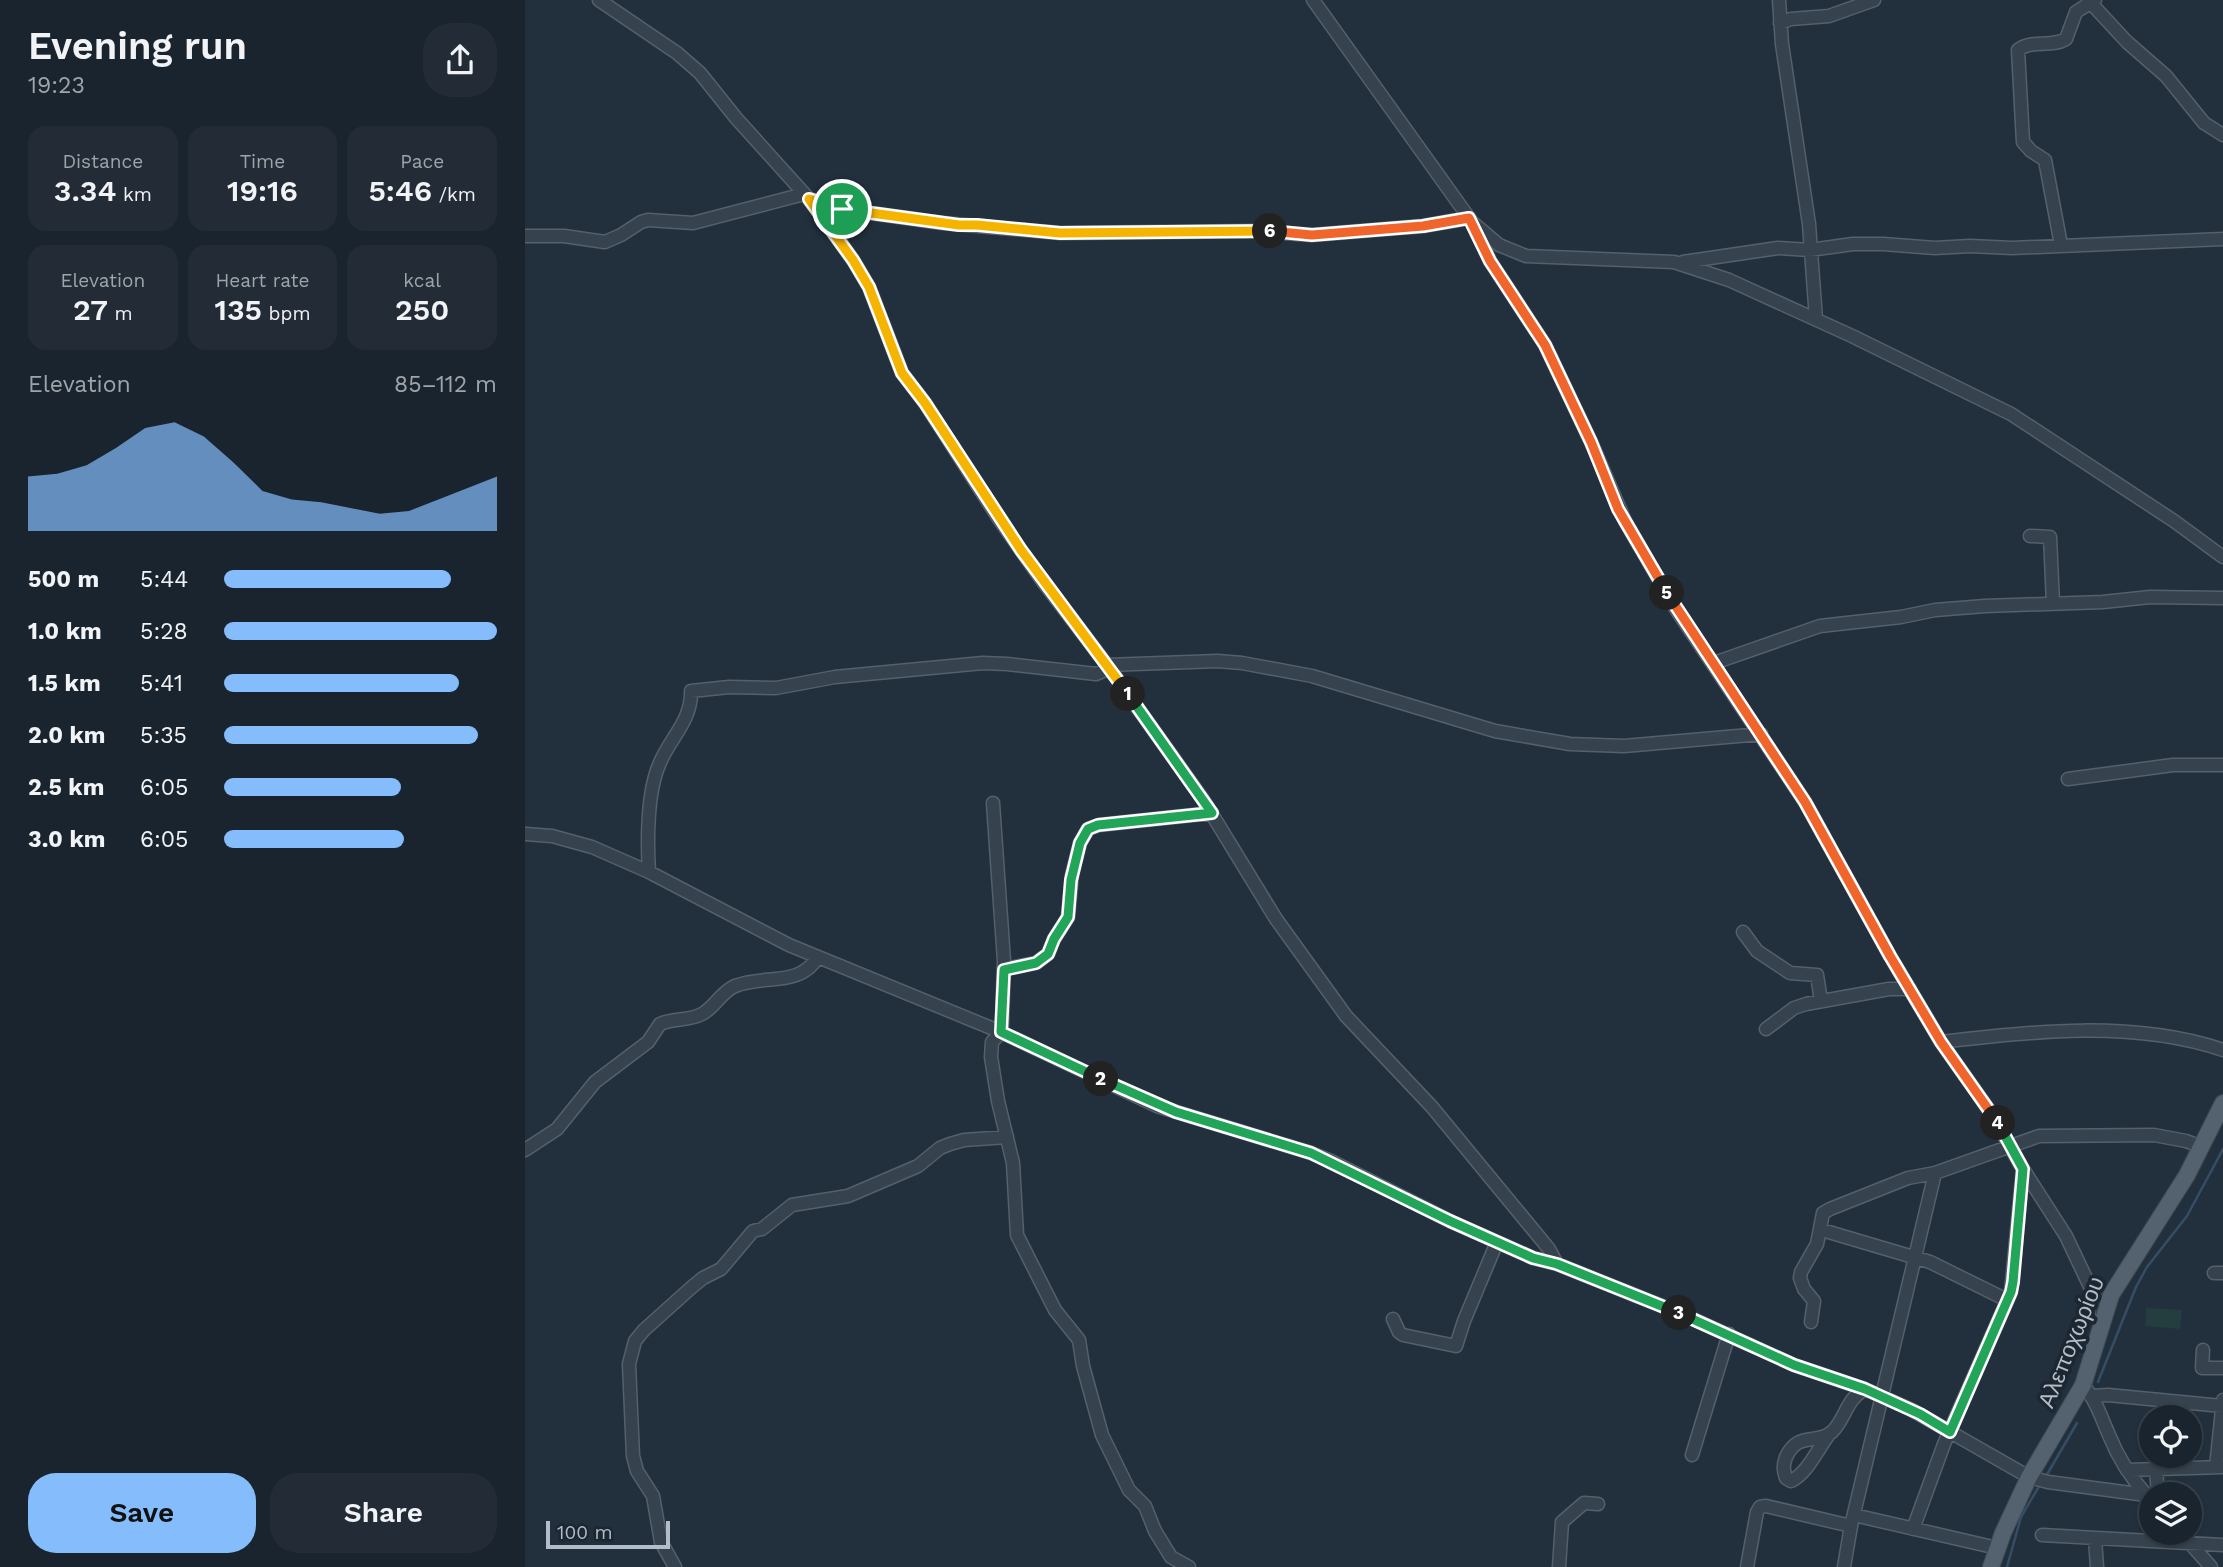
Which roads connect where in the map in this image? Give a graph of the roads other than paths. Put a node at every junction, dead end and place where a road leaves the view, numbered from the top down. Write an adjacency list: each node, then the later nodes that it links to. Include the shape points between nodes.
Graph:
1 (599, 0): 8 (street, via 700,73)
2 (1313, 0): 9 (street)
3 (1779, 0): 6 (street)
4 (1874, 0): 6 (street, via 1829,16)
5 (2092, 1): 7 (street, via 2127,42 2166,76 2204,123); 12 (street, via 2075,12 2061,43 2028,44 2018,50 2023,142 2045,160)
6 (1780, 23): 13 (street)
7 (2223, 135)
8 (807, 196): 9 (street, via 842,209 1060,233 1258,231 1312,235); 10 (street, via 693,223 648,220 605,242); 21 (street, via 869,287 902,373 1021,550)
9 (1470, 220): 14 (street, via 1499,245 1526,256); 20 (street, via 1490,261 1545,345 1625,521)
10 (525, 236)
11 (2223, 240): 12 (street)
12 (2061, 245): 13 (street, via 1935,248 1853,244)
13 (1810, 250): 14 (street, via 1778,248); 15 (street)
14 (1678, 262): 15 (street)
15 (1816, 319): 17 (street, via 2011,414)
16 (2030, 536): 19 (street, via 2050,537)
17 (2223, 557)
18 (2223, 598): 19 (street)
19 (2053, 603): 20 (street, via 1935,610 1820,626)
20 (1714, 663): 22 (street)
21 (1107, 665): 22 (street, via 1242,663 1312,676 1495,731 1570,744 1624,747); 26 (street); 28 (street, via 1096,674 983,663 835,677 776,688 691,691 687,716 664,754 653,786)
22 (1761, 734): 32 (street, via 1821,828)
23 (2223, 765): 24 (street, via 2173,765)
24 (2068, 779)
25 (993, 803): 31 (street)
26 (1212, 813): 31 (street, via 1088,829 1071,880 1068,917 1048,954 1036,963); 48 (street, via 1266,904 1346,1016 1432,1107)
27 (525, 834): 28 (street, via 578,842)
28 (649, 872): 30 (street)
29 (1744, 932): 33 (street, via 1757,951 1790,973 1817,975)
30 (818, 957): 35 (street); 42 (street, via 812,967 792,977 737,985 698,1016 660,1024 648,1042 595,1082 557,1129)
31 (1004, 970): 35 (street)
32 (1910, 989): 33 (street); 36 (street)
33 (1821, 1001): 34 (street, via 1794,1008)
34 (1766, 1029)
35 (1001, 1032): 39 (street, via 992,1042 991,1057); 46 (street, via 1157,1105 1311,1153)
36 (1941, 1042): 37 (street, via 2123,1032); 40 (street)
37 (2223, 1050)
38 (2223, 1103): 41 (main road, Αλεποχωρίου)
39 (1006, 1137): 82 (street, via 950,1144 918,1166 848,1196 792,1205 762,1230 753,1231 721,1269 703,1278 635,1341 629,1364 631,1447 635,1465 653,1496 661,1542); 83 (street, via 1014,1174 1017,1235 1055,1310 1079,1340 1102,1435 1129,1490 1145,1506 1171,1557)
40 (2009, 1145): 41 (street, via 2049,1135 2154,1135); 43 (street); 44 (street)
41 (2202, 1147): 50 (main road, Αλεποχωρίου)
42 (525, 1150)
43 (2023, 1169): 49 (street, via 2013,1282); 50 (street, via 2066,1236)
44 (1935, 1173): 45 (street, via 1908,1178 1825,1211); 47 (street)
45 (1822, 1230): 47 (street); 52 (street, via 1801,1272 1801,1284 1814,1301)
46 (1497, 1242): 48 (street); 51 (street, via 1456,1346 1403,1335)
47 (1915, 1257): 49 (street); 58 (street)
48 (1557, 1264): 53 (street)
49 (2007, 1300): 61 (street)
50 (2103, 1314): 57 (main road, Αλεποχωρίου)
51 (1392, 1319)
52 (1811, 1322)
53 (1729, 1334): 56 (street, via 1794,1365); 63 (street)
54 (2203, 1350): 55 (street, via 2202,1368)
55 (2223, 1368)
56 (1865, 1389): 58 (street); 62 (street, via 1856,1394)
57 (2088, 1391): 60 (street); 66 (street); 67 (main road, Αλεποχωρίου)
58 (1883, 1399): 61 (street); 72 (street)
59 (2223, 1400): 60 (street)
60 (2222, 1406): 64 (street)
61 (1950, 1432): 67 (street); 73 (street)
62 (1830, 1433)
63 (1692, 1455)
64 (2219, 1467): 65 (street)
65 (2156, 1469): 66 (street); 69 (street)
66 (2127, 1470): 68 (street)
67 (2031, 1477): 70 (street); 80 (main road, Αλεποχωρίου)
68 (2139, 1482)
69 (2154, 1482)
70 (2139, 1494)
71 (1598, 1504): 84 (street, via 1584,1503 1562,1522)
72 (1853, 1521): 73 (street); 85 (street, via 1760,1507); 86 (street)
73 (1913, 1529): 80 (street)
74 (2042, 1535): 75 (street)
75 (2095, 1539): 76 (street); 88 (street)
76 (2139, 1542)
77 (2191, 1545): 81 (street)
78 (2202, 1545): 79 (street)
79 (2223, 1545)
80 (1997, 1548): 87 (main road, Αλεποχωρίου)
81 (2210, 1566)
82 (675, 1567)
83 (1189, 1567)
84 (1559, 1567)
85 (1747, 1567)
86 (1844, 1567)
87 (1991, 1567)
88 (2097, 1567)

